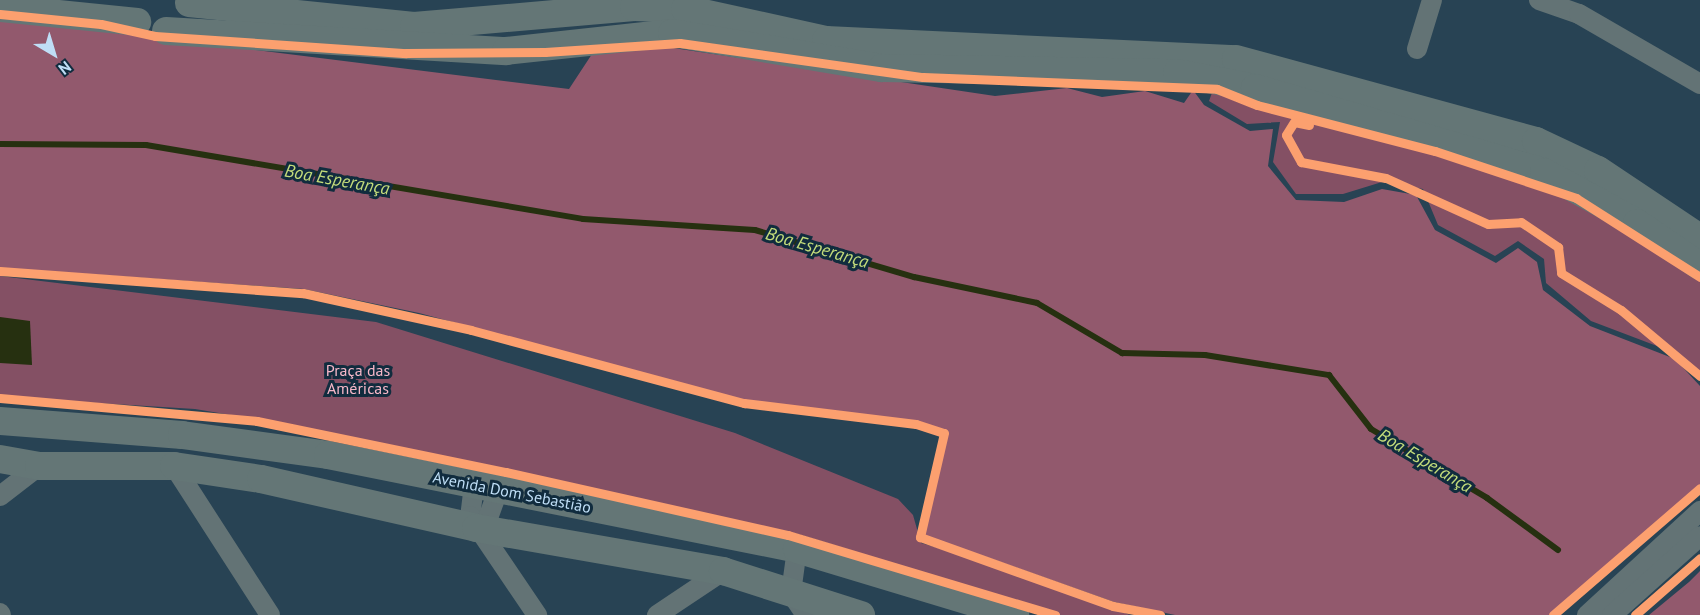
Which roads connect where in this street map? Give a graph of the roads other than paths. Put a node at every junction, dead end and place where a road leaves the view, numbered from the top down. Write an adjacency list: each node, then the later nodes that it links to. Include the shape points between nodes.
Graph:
1 (1432, 0): 7 (street)
2 (1539, 0): 8 (street, via 1579,14)
3 (189, 2): 6 (main road, via 182,21); 9 (main road, via 414,26 634,7 684,9 826,40 1236,59 1536,141 1598,170)
4 (0, 8): 5 (main road)
5 (133, 11): 6 (main road)
6 (166, 31): 10 (main road, via 506,51 672,33 882,68 1176,74 1255,88 1544,172 1637,223)
7 (1417, 49)
8 (1700, 84)
9 (1700, 238)
10 (1700, 266)
11 (0, 420): 15 (main road, Avenida Dom Sebastião, via 261,445)
12 (0, 459): 13 (main road)
13 (39, 466): 14 (main road); 16 (street)
14 (174, 466): 18 (main road); 23 (street)
15 (486, 487): 18 (street, via 470,516); 20 (main road, Avenida Dom Sebastião)
16 (0, 496)
17 (1700, 512): 28 (street)
18 (476, 528): 21 (main road); 24 (street)
19 (1700, 536): 29 (street)
20 (797, 549): 22 (street); 27 (main road, Avenida Dom Sebastião)
21 (723, 571): 22 (main road); 25 (street)
22 (799, 604): 26 (main road)
23 (270, 615)
24 (537, 615)
25 (657, 615)
26 (861, 615)
27 (1015, 615)
28 (1587, 615)
29 (1612, 615)

